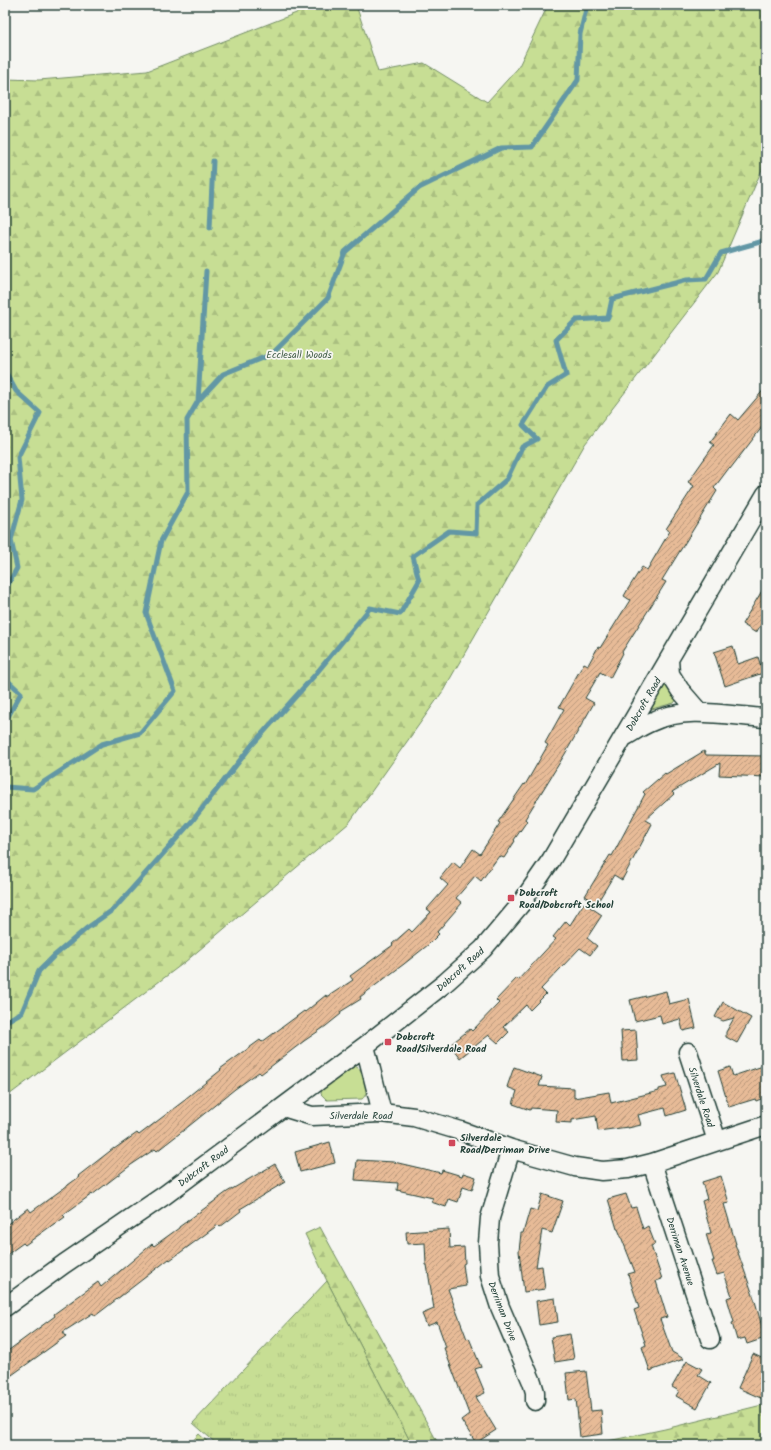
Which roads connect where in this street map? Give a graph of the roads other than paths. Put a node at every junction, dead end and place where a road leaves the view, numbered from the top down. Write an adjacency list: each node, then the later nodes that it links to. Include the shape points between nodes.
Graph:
1 (766, 494): 2 (street, Dobcroft Road)
2 (669, 659): 3 (street, via 670,674); 5 (street, Dobcroft Road)
3 (699, 712): 4 (street); 5 (street, via 652,721)
4 (766, 718)
5 (623, 737): 6 (street, Dobcroft Road, via 551,860 497,933 445,983)
6 (365, 1046): 8 (street, Dobcroft Road); 9 (street)
7 (688, 1052): 11 (street, Silverdale Road)
8 (283, 1107): 9 (street, Silverdale Road, via 312,1116); 14 (street, Dobcroft Road, via 165,1195)
9 (382, 1113): 12 (street, Silverdale Road, via 414,1117)
10 (766, 1125): 11 (street, Silverdale Road)
11 (717, 1141): 13 (street, Silverdale Road)
12 (511, 1149): 13 (street, Silverdale Road, via 575,1167 602,1171 628,1169); 16 (street, Derriman Drive, via 490,1218 490,1276 500,1307 532,1382)
13 (652, 1163): 15 (street, Derriman Avenue)
14 (5, 1307)
15 (710, 1339)
16 (535, 1401)

